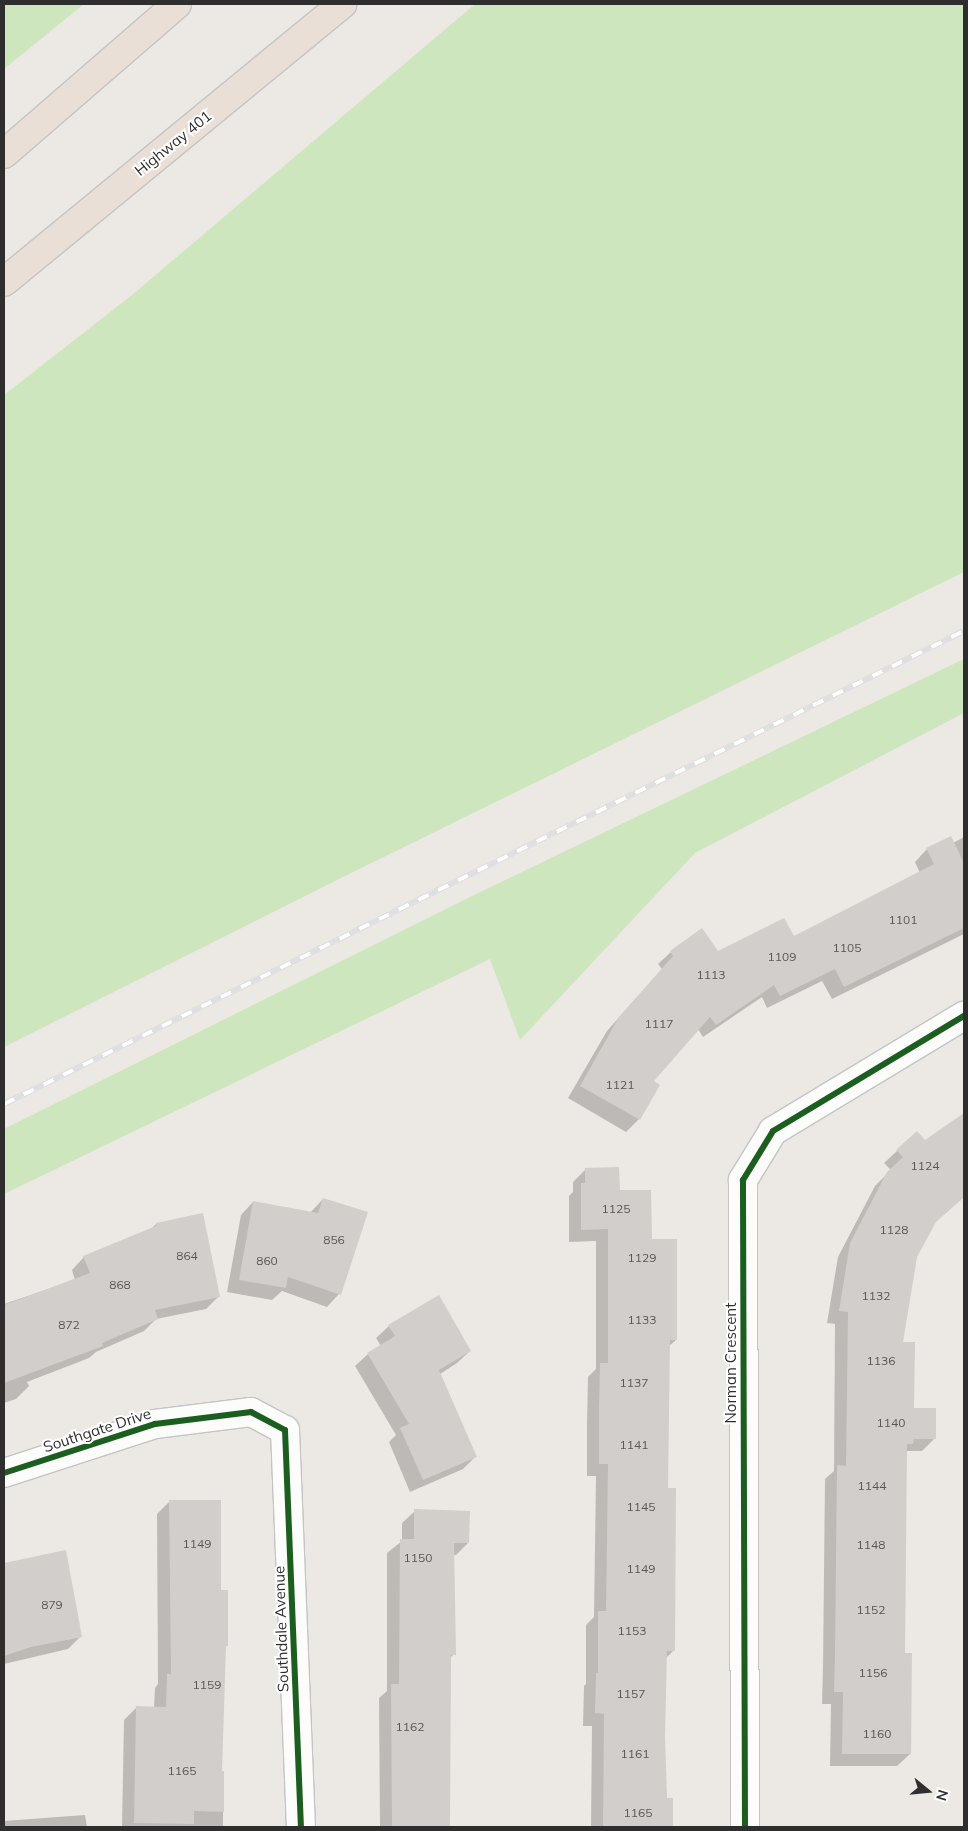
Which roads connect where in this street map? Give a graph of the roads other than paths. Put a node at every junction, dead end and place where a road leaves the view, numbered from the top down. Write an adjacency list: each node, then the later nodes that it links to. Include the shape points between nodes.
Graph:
1 (177, 4): 3 (highway)
2 (343, 4): 4 (highway, Highway 401)
3 (4, 154)
4 (4, 282)
5 (964, 1016): 9 (street, Norman Crescent, via 773,1131 743,1180)
6 (285, 1430): 7 (street, Southgate Drive, via 251,1412 155,1424); 8 (street, Southdale Avenue)
7 (4, 1473)
8 (302, 1827)
9 (745, 1827)

